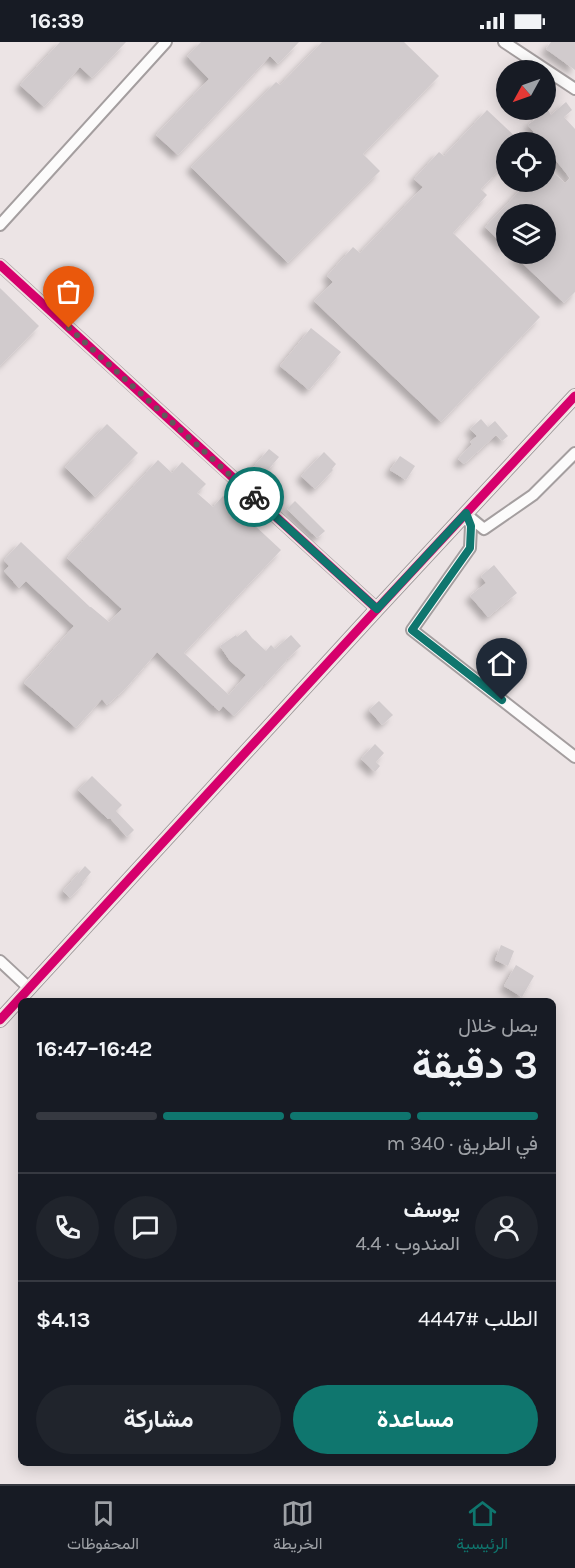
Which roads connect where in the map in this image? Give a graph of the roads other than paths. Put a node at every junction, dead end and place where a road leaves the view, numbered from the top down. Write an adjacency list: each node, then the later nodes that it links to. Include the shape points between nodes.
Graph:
1 (166, 42): 4 (street)
2 (504, 42): 3 (street)
3 (575, 89)
4 (0, 225)
5 (0, 265): 9 (street)
6 (575, 396): 8 (street)
7 (575, 453): 8 (street, via 533,495 484,529)
8 (466, 513): 9 (street); 10 (street, via 471,526 470,548 412,630)
9 (377, 609): 12 (street)
10 (575, 757)
11 (0, 962): 12 (street)
12 (29, 988): 13 (street)
13 (20, 998)
14 (18, 1000): 15 (street)
15 (0, 1020)

